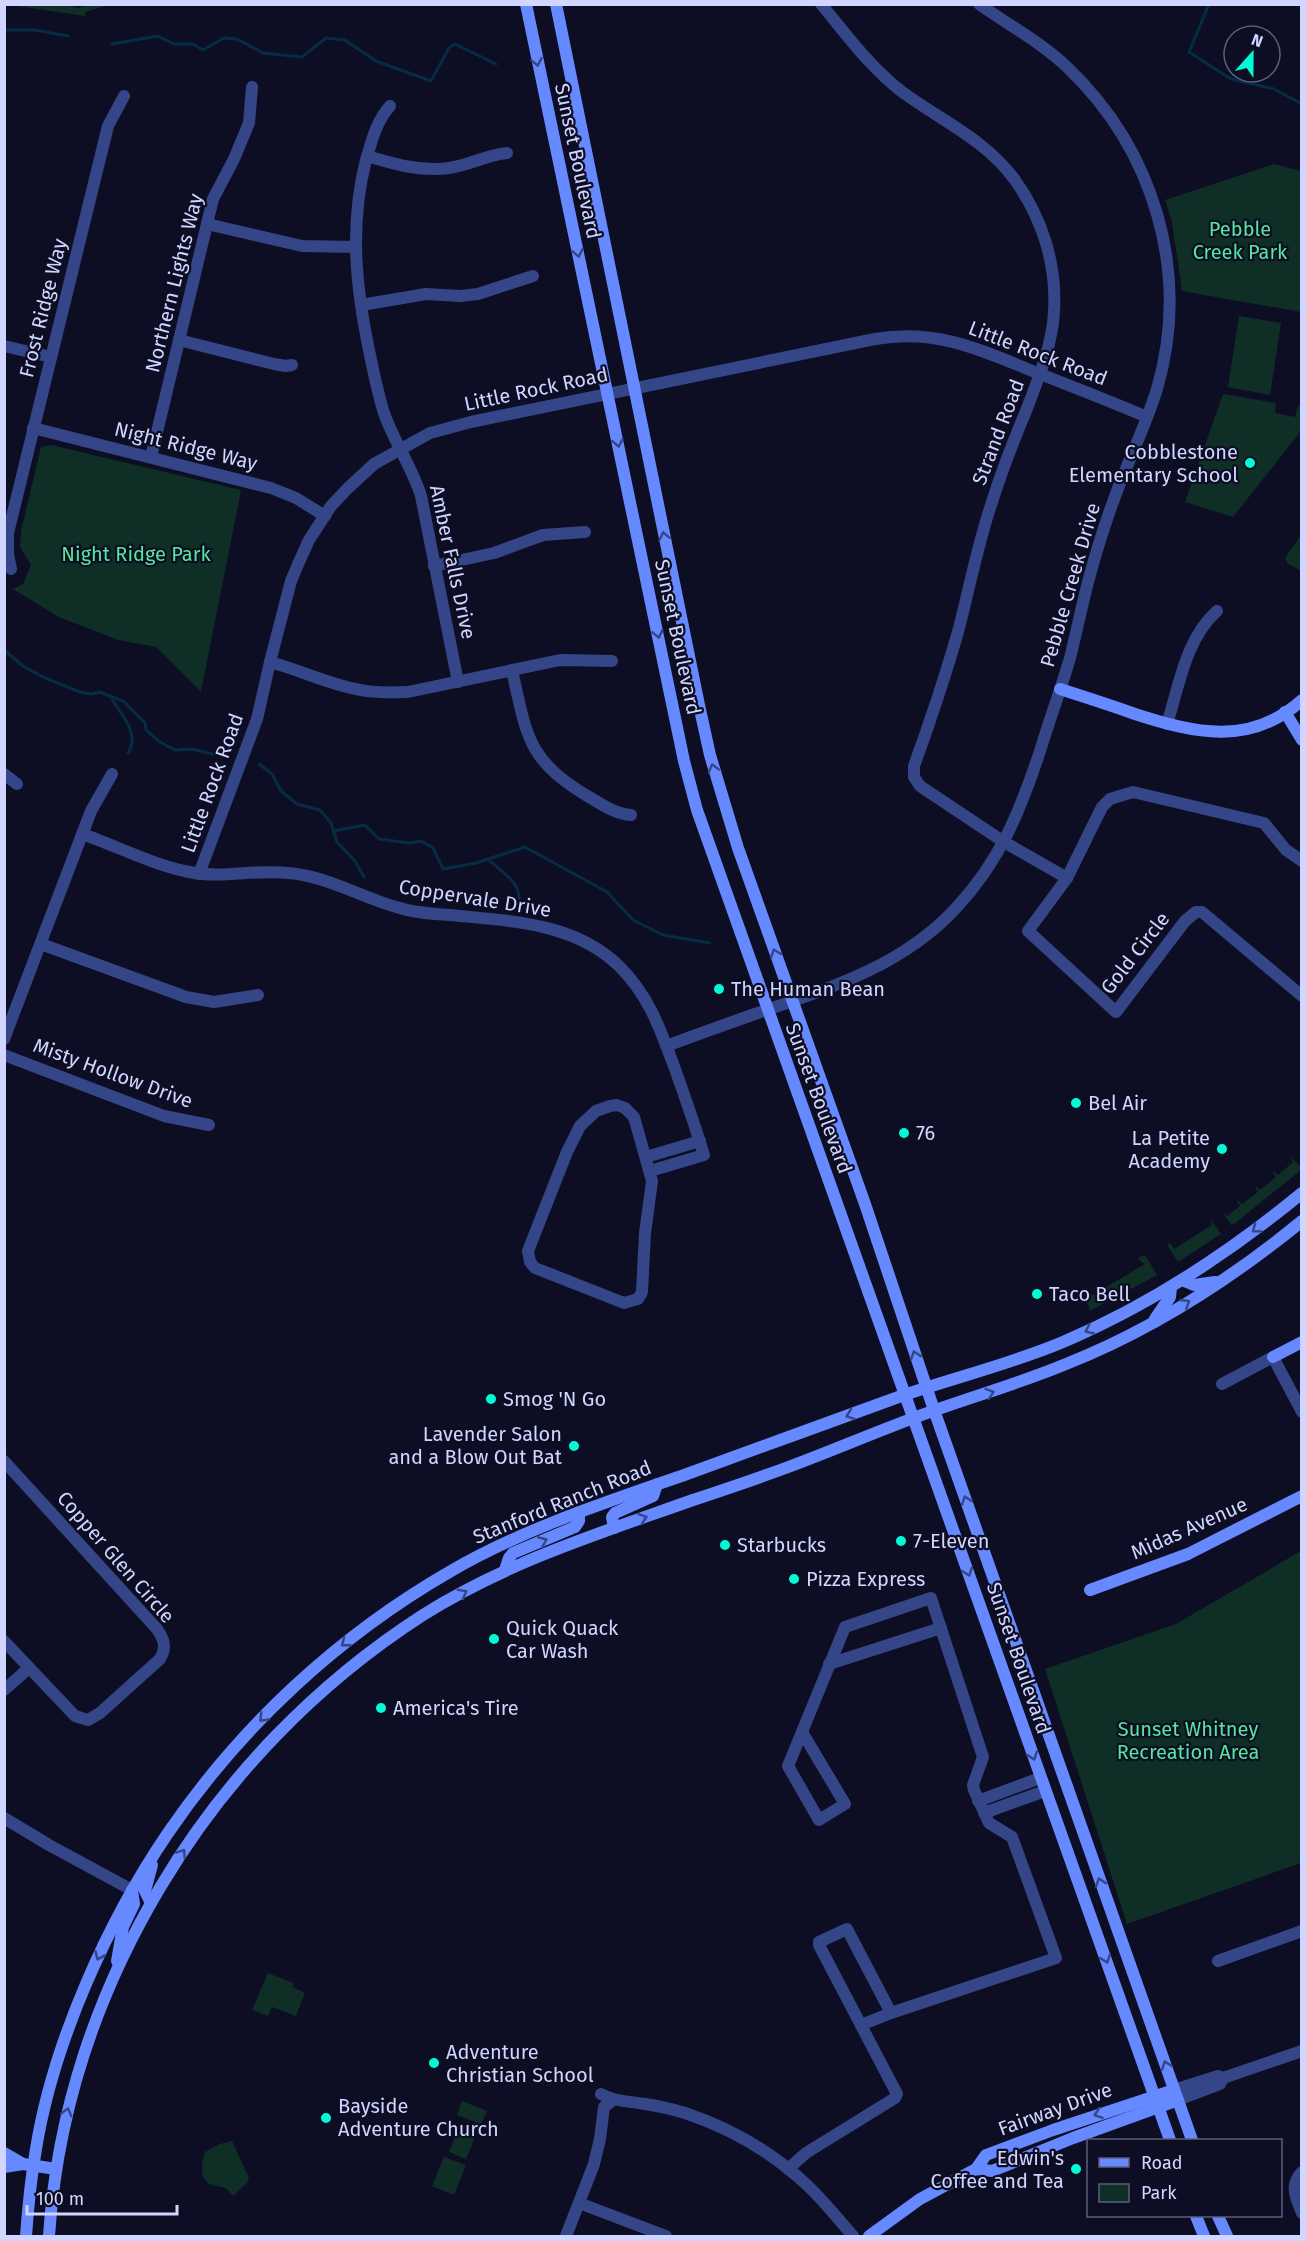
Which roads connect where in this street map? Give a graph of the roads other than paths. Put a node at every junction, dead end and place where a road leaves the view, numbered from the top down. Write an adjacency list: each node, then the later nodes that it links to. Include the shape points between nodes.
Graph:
1 (526, 4): 20 (main road, Sunset Boulevard, one-way to 20)
2 (556, 4): 19 (main road, Sunset Boulevard)
3 (821, 4): 18 (street, Strand Road, via 883,76 976,141 998,160 1024,193 1042,230 1053,274 1053,323)
4 (979, 4): 21 (street, Pebble Creek Drive, via 1045,49 1085,85 1120,130 1147,183 1164,242 1169,297 1162,364)
5 (252, 87): 10 (street, Northern Lights Way, via 249,123 216,190)
6 (124, 96): 16 (street, Frost Ridge Way, via 108,126)
7 (390, 106): 9 (street, Amber Falls Drive, via 374,131)
8 (507, 153): 9 (street, via 432,169 401,166)
9 (367, 156): 11 (street, Amber Falls Drive, via 356,207)
10 (207, 224): 11 (street, via 302,246); 14 (street, Northern Lights Way)
11 (355, 247): 13 (street, Amber Falls Drive)
12 (533, 276): 13 (street, via 478,294 426,294)
13 (361, 305): 23 (street, Amber Falls Drive, via 383,410)
14 (178, 340): 17 (street); 24 (street, Northern Lights Way)
15 (4, 346): 16 (street)
16 (51, 357): 22 (street, Frost Ridge Way)
17 (292, 365)
18 (1041, 374): 19 (street, Little Rock Road, via 963,344 908,336 875,339); 21 (street, Little Rock Road); 44 (street, Strand Road, via 992,502 953,649 914,766 914,777 920,786)
19 (634, 388): 20 (street, Little Rock Road); 51 (main road, Sunset Boulevard, one-way to 19, via 738,848 710,755)
20 (608, 394): 23 (street, Little Rock Road, via 451,427); 52 (main road, Sunset Boulevard, one-way to 52, via 684,761 713,858)
21 (1147, 417): 34 (street, Pebble Creek Drive, via 1101,538)
22 (33, 428): 24 (street, Night Ridge Way); 28 (street, Frost Ridge Way, via 8,533)
23 (400, 448): 25 (street, Little Rock Road, via 346,489); 27 (street, Amber Falls Drive, via 421,496)
24 (151, 457): 25 (street, Night Ridge Way, via 279,490)
25 (325, 516): 31 (street, Little Rock Road, via 309,540 291,581)
26 (585, 532): 27 (street, via 543,535 494,553)
27 (434, 566): 33 (street, Amber Falls Drive)
28 (11, 569)
29 (1217, 611): 37 (street, via 1206,620 1191,647)
30 (612, 661): 32 (street, via 560,660)
31 (270, 662): 33 (street, via 349,688 376,692 408,692); 46 (street, Little Rock Road, via 257,719)
32 (512, 670): 33 (street); 42 (street, via 523,719 534,750 543,762 573,788 611,810)
33 (458, 682)
34 (1060, 689): 37 (main road); 44 (street, Pebble Creek Drive, via 1024,798)
35 (1302, 700): 36 (main road)
36 (1285, 712): 37 (main road, via 1252,727 1223,732); 38 (main road)
37 (1167, 724)
38 (1302, 740)
39 (4, 774): 41 (street)
40 (112, 774): 43 (street, via 96,799)
41 (17, 784)
42 (631, 815)
43 (82, 834): 46 (street, Coppervale Drive); 48 (street)
44 (1004, 842): 47 (street); 51 (street, Pebble Creek Drive, via 957,908 919,941 866,973)
45 (1302, 861): 47 (street, Gold Circle, via 1286,850 1264,823 1133,792 1110,799 1102,807)
46 (199, 874): 54 (street, Coppervale Drive, via 304,875 400,909 524,923 573,935 604,954 635,983 654,1012)
47 (1067, 878): 50 (street, Gold Circle, via 1028,931 1116,1012 1196,912 1206,914)
48 (41, 944): 49 (street, via 186,998 214,1002); 53 (street)
49 (258, 995)
50 (1302, 996)
51 (793, 1001): 52 (street, Pebble Creek Drive); 70 (main road, Sunset Boulevard, one-way to 51)
52 (768, 1010): 54 (street, Pebble Creek Drive); 71 (main road, Sunset Boulevard)
53 (4, 1039)
54 (666, 1046): 57 (street, Coppervale Drive)
55 (4, 1055): 56 (street, Misty Hollow Drive, via 164,1116)
56 (209, 1125)
57 (700, 1141): 58 (street); 60 (street, Coppervale Drive, via 704,1155)
58 (676, 1148): 59 (street); 60 (street)
59 (646, 1157): 61 (street); 61 (street, via 634,1117 625,1108 610,1106 585,1120 571,1143 530,1243 530,1262 535,1268 624,1303 638,1299 644,1282)
60 (680, 1162): 61 (street)
61 (650, 1171)
62 (1302, 1193): 65 (main road, Stanford Ranch Road, one-way to 65, via 1237,1244)
63 (1302, 1221): 64 (main road, Stanford Ranch Road)
64 (1223, 1280): 65 (main road); 66 (main road, Stanford Ranch Road, one-way to 64)
65 (1176, 1284): 66 (main road); 70 (main road, Stanford Ranch Road, one-way to 70, via 1065,1341)
66 (1152, 1323): 72 (main road, Stanford Ranch Road, one-way to 66, via 1055,1369)
67 (1302, 1342): 68 (main road)
68 (1273, 1357): 69 (street); 73 (street)
69 (1222, 1384)
70 (926, 1388): 71 (main road, Stanford Ranch Road); 72 (main road, Sunset Boulevard)
71 (904, 1395): 74 (main road, Sunset Boulevard); 76 (main road, Stanford Ranch Road, one-way to 76)
72 (934, 1410): 74 (main road, Stanford Ranch Road); 103 (main road, Sunset Boulevard, one-way to 72)
73 (1302, 1412)
74 (913, 1418): 79 (main road, Stanford Ranch Road, one-way to 74, via 790,1467); 88 (main road, Sunset Boulevard, one-way to 88)
75 (4, 1461): 85 (street, Copper Glen Circle, via 157,1629 164,1642 160,1659 87,1720 75,1716)
76 (657, 1484): 78 (main road, Stanford Ranch Road); 79 (main road, via 653,1496 615,1513)
77 (1302, 1496): 81 (main road, Midas Avenue, via 1188,1554)
78 (579, 1512): 80 (main road, one-way to 78, via 513,1553 575,1527); 93 (main road, Stanford Ranch Road, one-way to 93, via 454,1569 338,1648 291,1689 218,1766)
79 (614, 1528): 80 (main road, Stanford Ranch Road)
80 (505, 1570): 95 (main road, Stanford Ranch Road, one-way to 80, via 228,1790 304,1708 385,1641)
81 (1090, 1590)
82 (941, 1628): 84 (street); 84 (street, via 931,1598 845,1627); 90 (street, via 983,1757 973,1785)
83 (4, 1641): 85 (street)
84 (829, 1664): 87 (street)
85 (29, 1668): 86 (street)
86 (4, 1690)
87 (802, 1732): 87 (street, via 788,1766 819,1820 845,1804)
88 (1040, 1778): 89 (main road, Sunset Boulevard); 90 (street)
89 (1045, 1791): 91 (street); 105 (main road, Sunset Boulevard, one-way to 105)
90 (978, 1801): 91 (street)
91 (984, 1813): 99 (street, via 994,1828 1012,1838 1056,1958)
92 (4, 1818): 94 (street)
93 (157, 1849): 94 (main road, Stanford Ranch Road); 95 (main road, via 145,1891)
94 (132, 1890): 98 (main road, via 134,1904 123,1927); 109 (main road, Stanford Ranch Road, one-way to 109, via 86,1986 53,2074 36,2147)
95 (151, 1903): 98 (main road, Stanford Ranch Road)
96 (1302, 1931): 97 (street)
97 (1218, 1961)
98 (114, 1974): 111 (main road, Stanford Ranch Road, one-way to 98, via 76,2078)
99 (891, 2013): 100 (street); 100 (street, via 847,1929 819,1945)
100 (861, 2025): 112 (street, via 896,2090 895,2098 806,2153)
101 (1302, 2051): 103 (street, via 1223,2078 1218,2076)
102 (601, 2094): 104 (street)
103 (1176, 2095): 105 (main road, Fairway Drive); 107 (main road, Sunset Boulevard)
104 (613, 2100): 112 (street, via 661,2107 704,2120 743,2139); 114 (street, via 603,2107 598,2152)
105 (1156, 2102): 106 (main road, Sunset Boulevard); 123 (main road, Fairway Drive, via 992,2171 976,2169 920,2199)
106 (1170, 2139)
107 (1192, 2139)
108 (4, 2153): 109 (main road)
109 (28, 2164): 110 (main road); 111 (main road); 118 (main road, Stanford Ranch Road)
110 (4, 2167)
111 (56, 2169): 119 (main road, Stanford Ranch Road)
112 (788, 2169): 122 (street)
113 (1302, 2172): 115 (street, via 1294,2187)
114 (579, 2203): 120 (street); 121 (street)
115 (1302, 2213)
116 (1196, 2217): 124 (main road)
117 (1218, 2217): 125 (main road)
118 (26, 2236)
119 (50, 2236)
120 (566, 2236)
121 (666, 2236)
122 (853, 2236)
123 (868, 2236)
124 (1204, 2236)
125 (1227, 2236)

